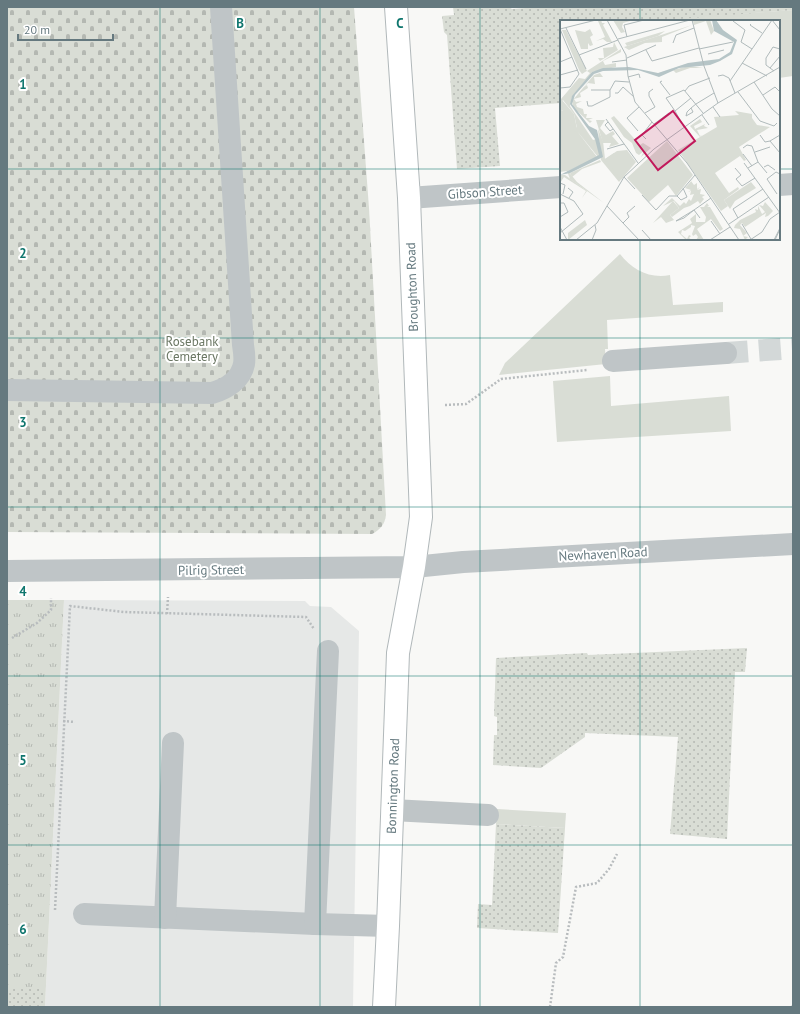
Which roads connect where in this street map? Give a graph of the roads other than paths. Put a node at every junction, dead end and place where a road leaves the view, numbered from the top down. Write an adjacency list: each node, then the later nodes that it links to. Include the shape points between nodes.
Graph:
1 (221, 7): 9 (street, via 243,344 244,364 240,375 223,390 212,393)
2 (396, 7): 6 (main road, Broughton Road)
3 (793, 184): 4 (street)
4 (780, 185)
5 (560, 187): 6 (street, Gibson Street)
6 (409, 198): 11 (main road, Broughton Road, via 421,517)
7 (726, 353): 8 (street)
8 (613, 361)
9 (7, 390)
10 (793, 544): 11 (street, Newhaven Road)
11 (414, 567): 12 (street, Pilrig Street); 15 (main road, Bonnington Road, via 398,653)
12 (7, 571)
13 (328, 651): 19 (street)
14 (173, 743): 18 (street)
15 (392, 810): 16 (street); 20 (main road, Bonnington Road)
16 (488, 815)
17 (84, 914): 18 (street)
18 (165, 918): 19 (street)
19 (315, 924): 20 (street)
20 (388, 926): 21 (main road, Bonnington Road)
21 (384, 1007)

